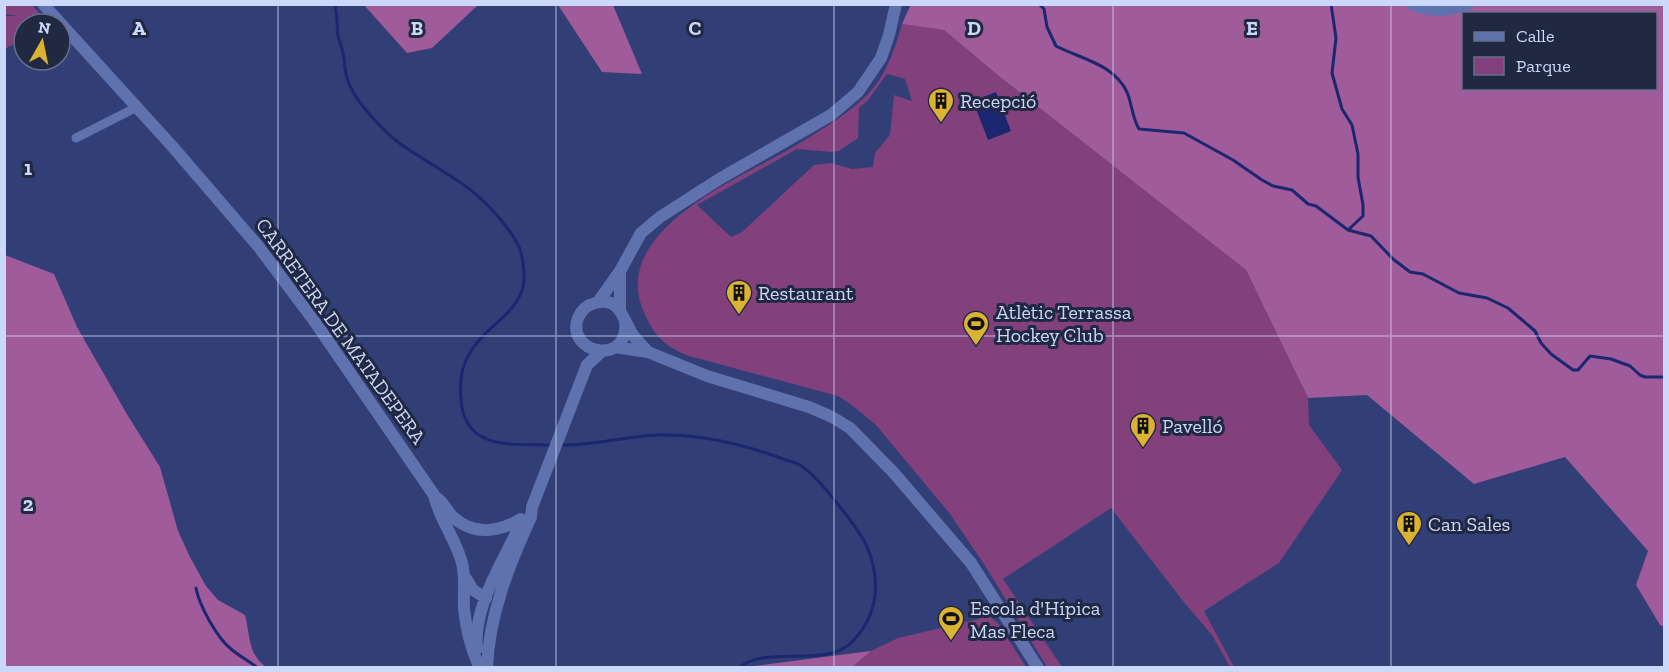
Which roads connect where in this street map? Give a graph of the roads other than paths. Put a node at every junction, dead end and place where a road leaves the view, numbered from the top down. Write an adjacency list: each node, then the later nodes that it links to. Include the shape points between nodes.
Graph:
1 (43, 4): 5 (street, CARRETERA DE MATADEPERA)
2 (896, 4): 7 (street, via 881,58 858,92 831,115 660,217 641,233)
3 (1412, 4): 4 (street, via 1429,10)
4 (1468, 4)
5 (137, 107): 6 (street); 16 (street, CARRETERA DE MATADEPERA, via 273,265)
6 (76, 138)
7 (620, 271): 8 (street); 9 (street)
8 (598, 302): 9 (street); 11 (street, via 589,305 578,319)
9 (620, 309): 10 (street)
10 (626, 321): 12 (street, via 625,335); 14 (street)
11 (580, 339): 13 (street, via 592,349); 15 (street)
12 (615, 347): 13 (street); 14 (street)
13 (602, 351): 15 (street)
14 (648, 352): 24 (street, via 707,376 809,407 850,428 971,563)
15 (586, 365): 17 (street)
16 (434, 495): 18 (street, via 453,517 477,529 502,529); 20 (street, CARRETERA DE MATADEPERA, via 459,550)
17 (532, 507): 18 (street); 19 (street)
18 (521, 519): 21 (street)
19 (517, 550): 21 (street); 23 (street, via 491,624)
20 (465, 577): 21 (street, via 473,590); 22 (street, CARRETERA DE MATADEPERA, via 464,608 471,649)
21 (486, 598): 22 (street, via 476,642)
22 (479, 667)
23 (487, 668)
24 (1038, 668)

